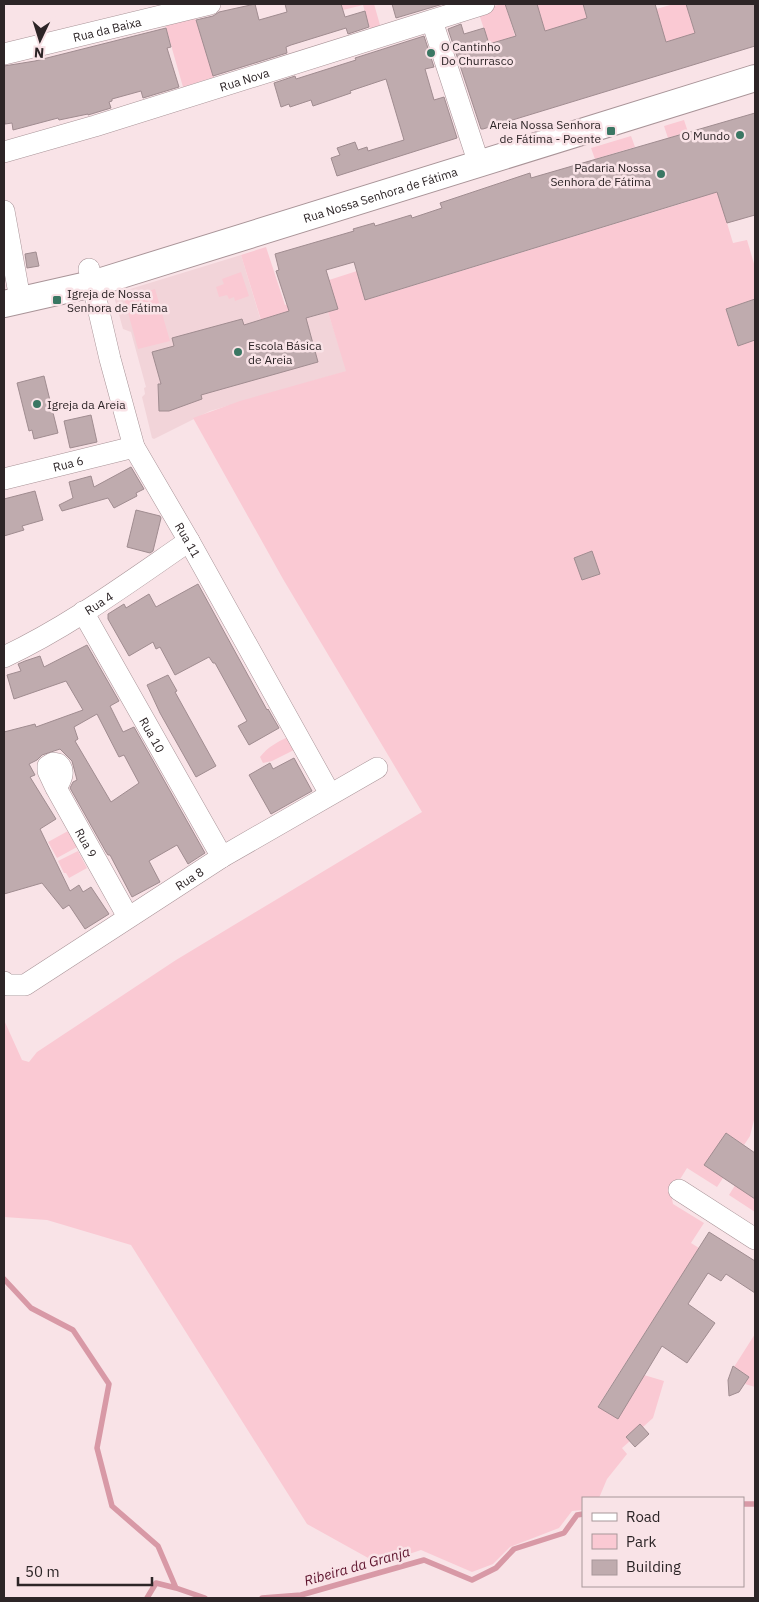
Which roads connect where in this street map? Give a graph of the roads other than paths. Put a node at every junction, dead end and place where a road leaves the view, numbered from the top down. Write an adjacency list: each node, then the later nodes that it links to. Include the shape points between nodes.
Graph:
1 (205, 4): 4 (street, Rua da Baixa)
2 (484, 4): 3 (street, Rua Nova)
3 (432, 21): 7 (street, Rua Nova); 8 (street)
4 (4, 54)
5 (755, 66): 8 (street, Rua Nossa Senhora de Fátima)
6 (755, 78): 8 (street, Rua Nossa Senhora de Fátima)
7 (4, 152)
8 (476, 157): 10 (street, Rua Nossa Senhora de Fátima)
9 (4, 211): 11 (street)
10 (90, 276): 11 (street, Rua Nossa Senhora de Fátima); 12 (street, Rua 11)
11 (11, 294)
12 (134, 447): 13 (street, Rua 6); 14 (street, Rua 11)
13 (4, 479)
14 (189, 541): 15 (street, Rua 4); 19 (street, Rua 11)
15 (83, 612): 16 (street, Rua 4); 20 (street, Rua 10)
16 (4, 657)
17 (48, 766): 21 (street, Rua 9, via 56,788)
18 (377, 768): 19 (street, Rua 8)
19 (330, 794): 20 (street, Rua 8)
20 (222, 856): 21 (street, Rua 8)
21 (128, 917): 22 (street, Rua 8, via 25,985 7,985)
22 (4, 982)
23 (679, 1190): 24 (street)
24 (755, 1239)

